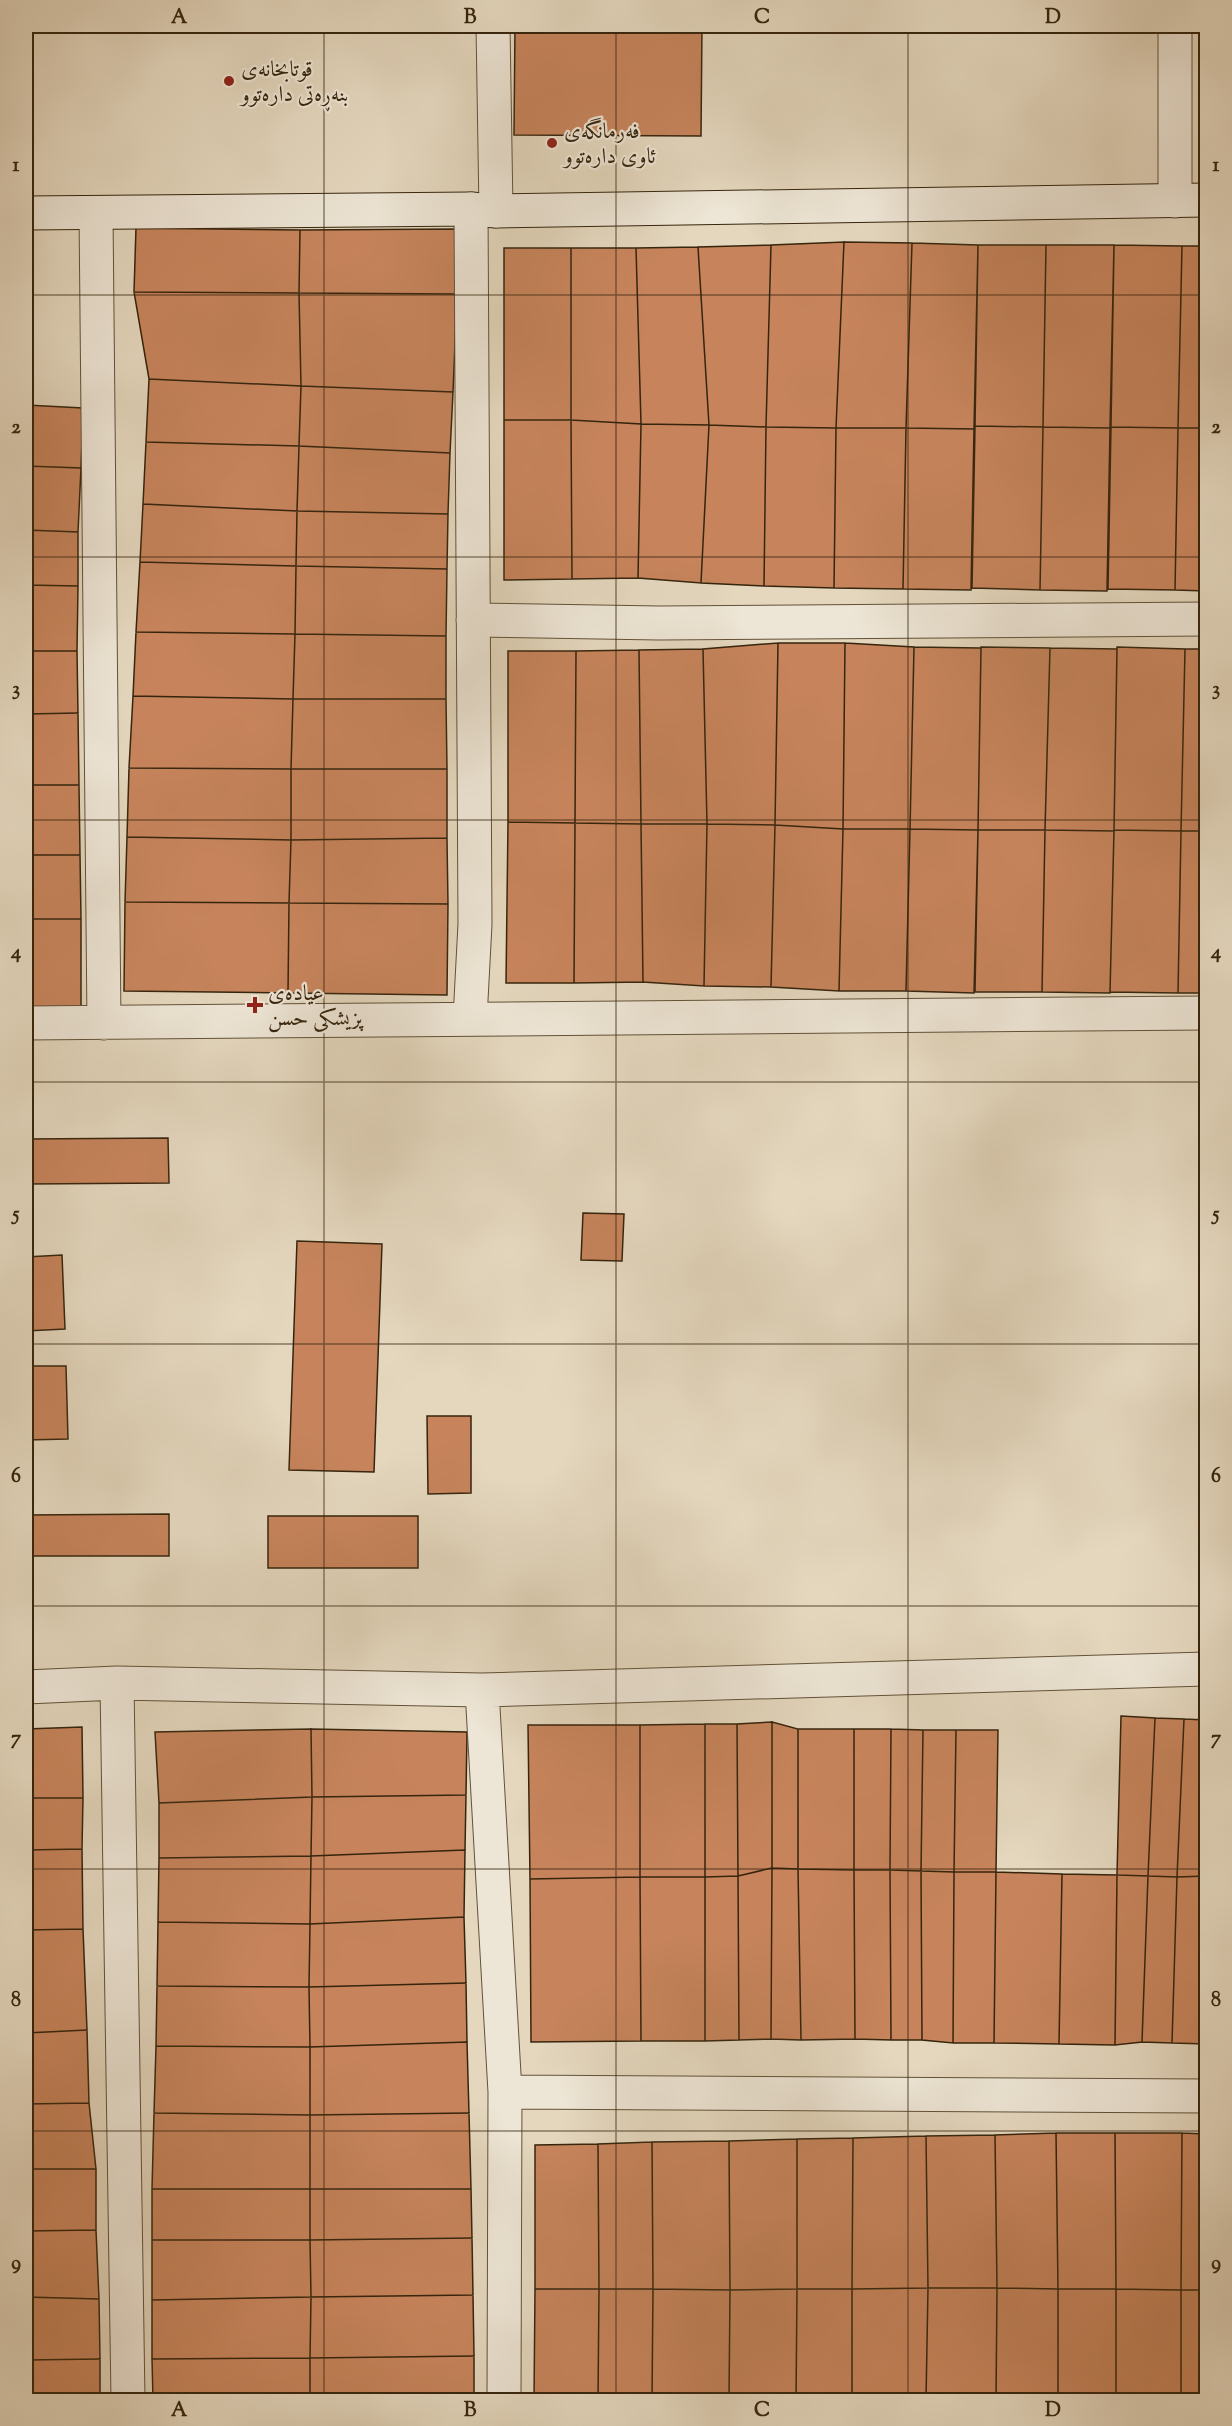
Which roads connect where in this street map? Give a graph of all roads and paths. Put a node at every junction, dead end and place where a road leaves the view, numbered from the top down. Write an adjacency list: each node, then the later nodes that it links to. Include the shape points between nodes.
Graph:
1 (493, 26): 4 (street)
2 (1175, 26): 3 (street)
3 (1191, 201): 4 (street)
4 (484, 210): 6 (street); 8 (street)
5 (26, 213): 6 (street)
6 (96, 213): 12 (street)
7 (1206, 619): 8 (street, via 659,623)
8 (473, 620): 10 (street, via 475,924)
9 (1206, 1013): 10 (street)
10 (470, 1018): 12 (street)
11 (26, 1023): 12 (street)
12 (104, 1023)
13 (1206, 1669): 16 (street)
14 (117, 1683): 15 (street); 16 (street); 19 (street)
15 (26, 1687)
16 (482, 1690): 17 (street)
17 (505, 2092): 18 (street); 20 (street)
18 (1206, 2096)
19 (129, 2400)
20 (504, 2400)

